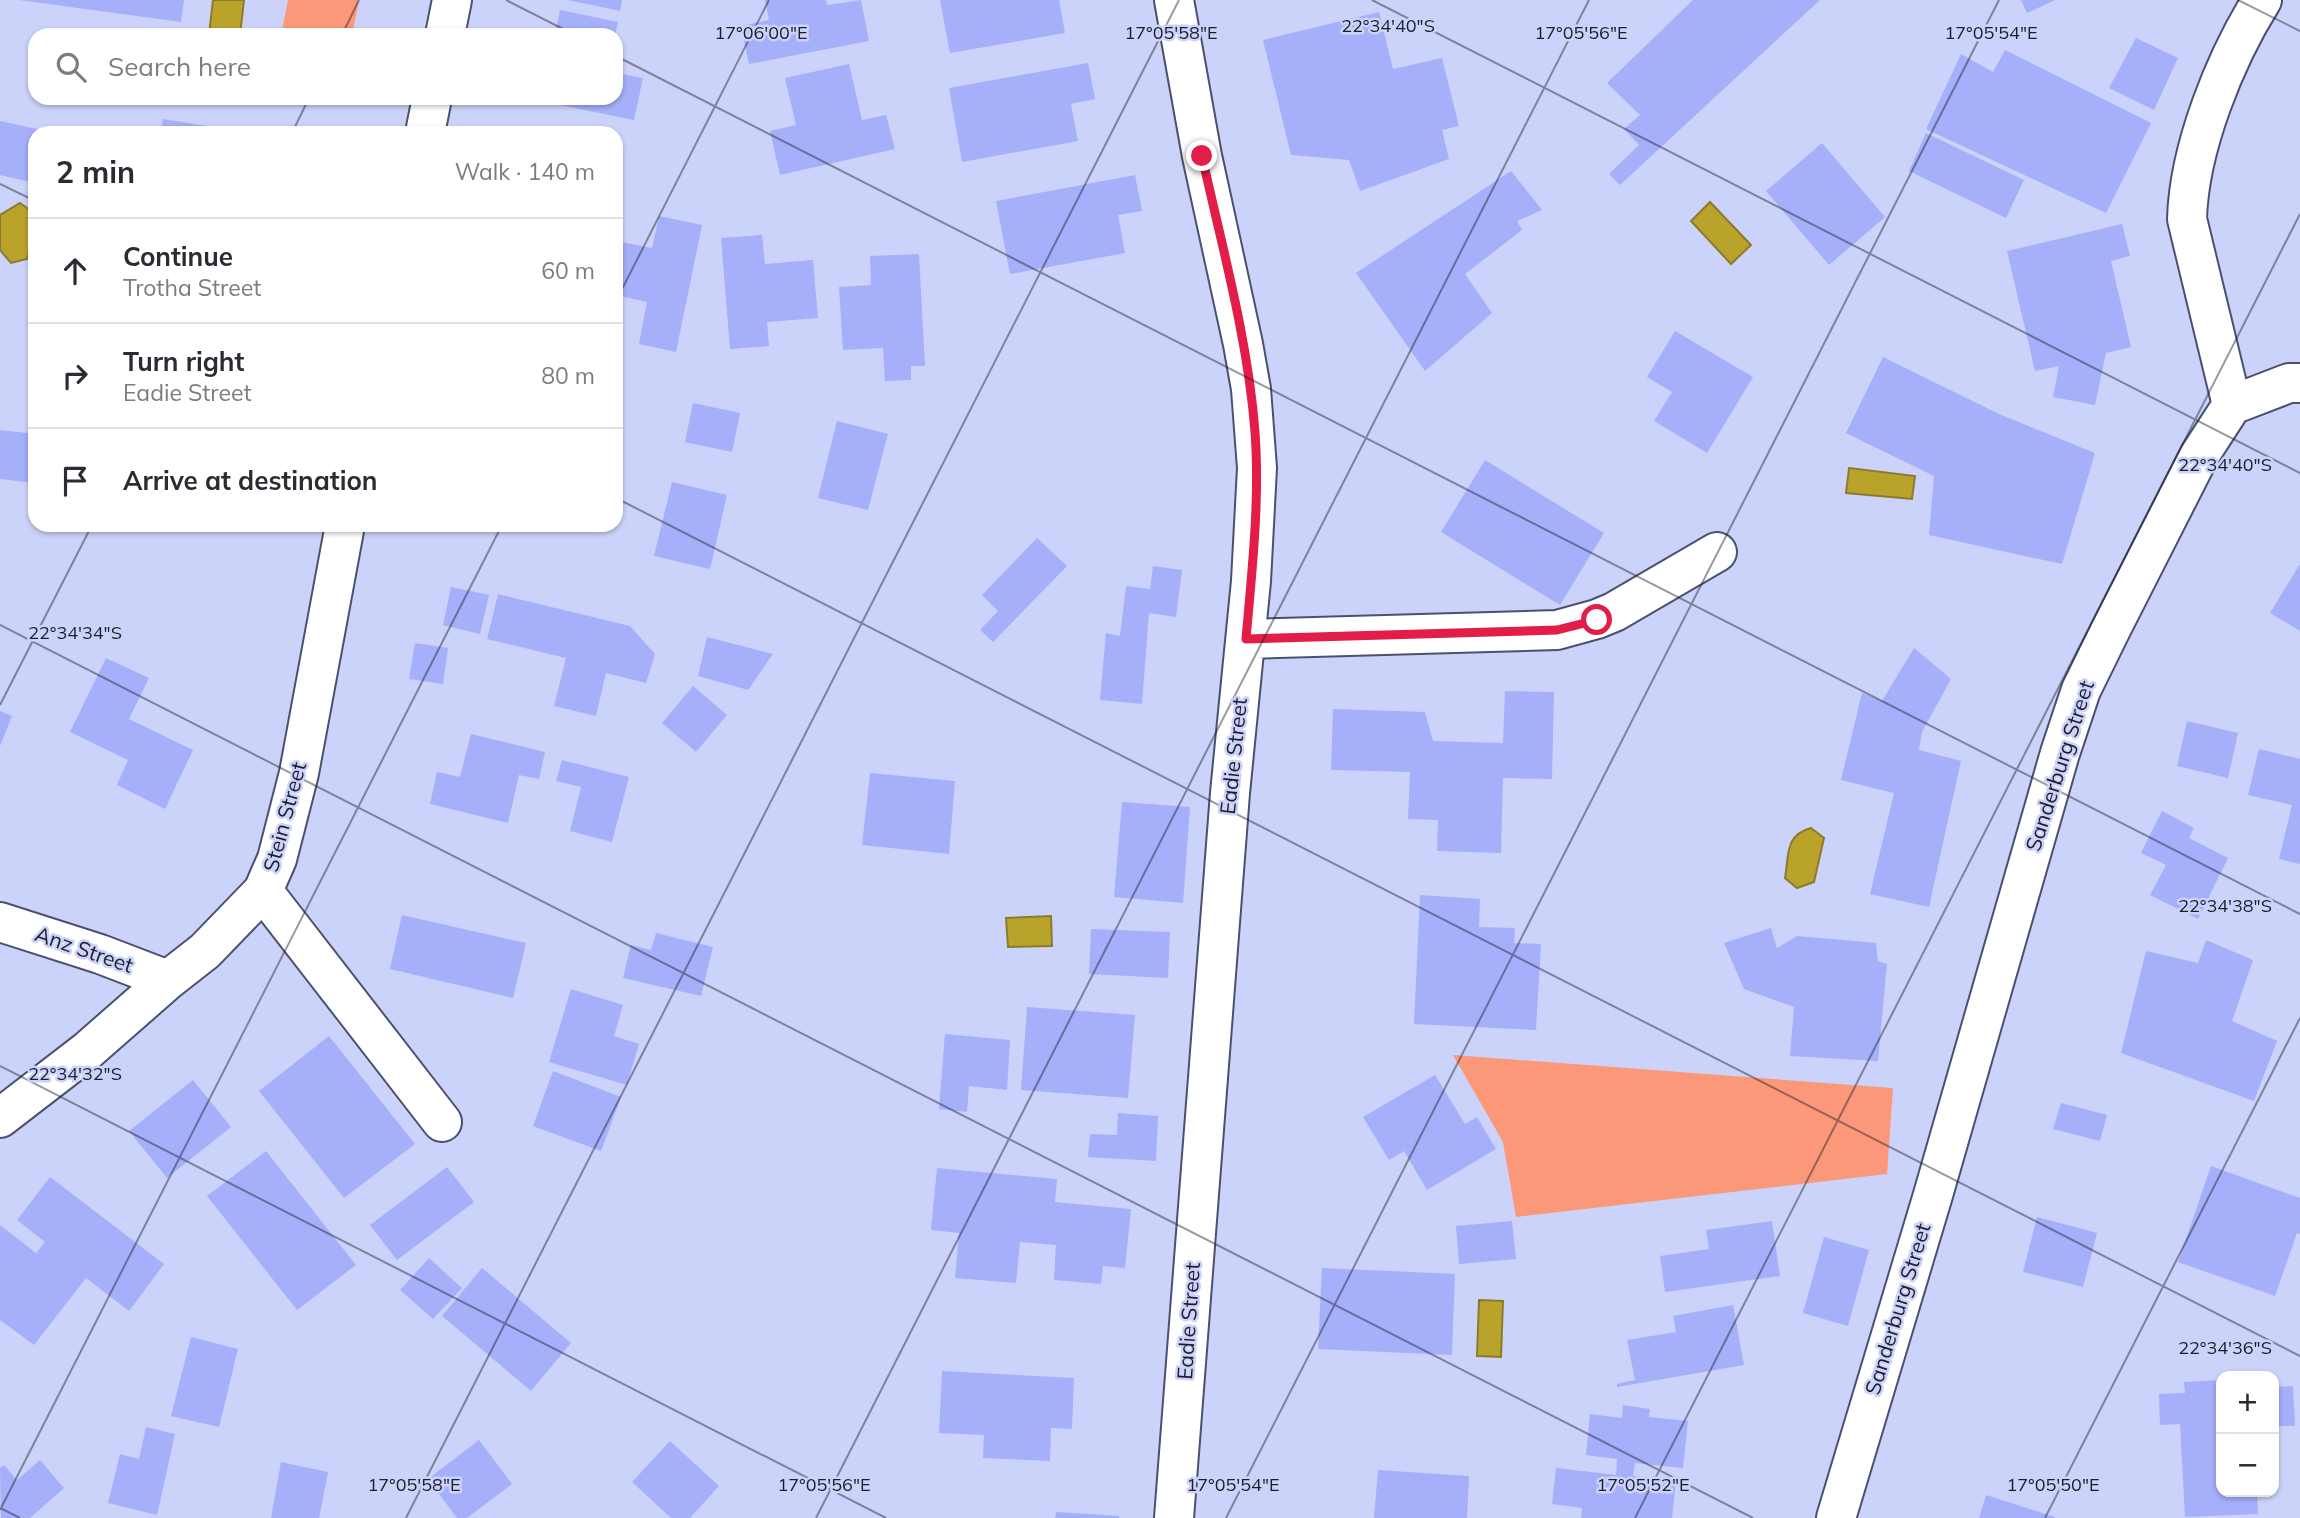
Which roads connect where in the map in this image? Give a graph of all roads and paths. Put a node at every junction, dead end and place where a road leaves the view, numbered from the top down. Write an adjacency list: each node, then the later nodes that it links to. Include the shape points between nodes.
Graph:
1 (452, 0): 4 (street)
2 (1174, 0): 11 (street, Eadie Street, via 1251,389 1257,468)
3 (2262, 0): 8 (street, via 2246,26 2199,141 2188,196 2187,219)
4 (446, 28)
5 (431, 105): 6 (street)
6 (426, 126)
7 (2300, 383): 8 (street)
8 (2232, 405): 18 (street, Sanderburg Street, via 2199,456 2081,691)
9 (344, 532): 12 (street, Stein Street, via 299,773 277,859)
10 (1717, 552): 11 (street, via 1614,612 1574,626)
11 (1246, 639): 17 (street, Eadie Street)
12 (263, 891): 14 (street, Stein Street, via 205,951); 16 (street)
13 (0, 922): 14 (street, Anz Street)
14 (167, 980): 15 (street, Stein Street, via 87,1051)
15 (0, 1118)
16 (442, 1122)
17 (1174, 1518)
18 (1836, 1518)

